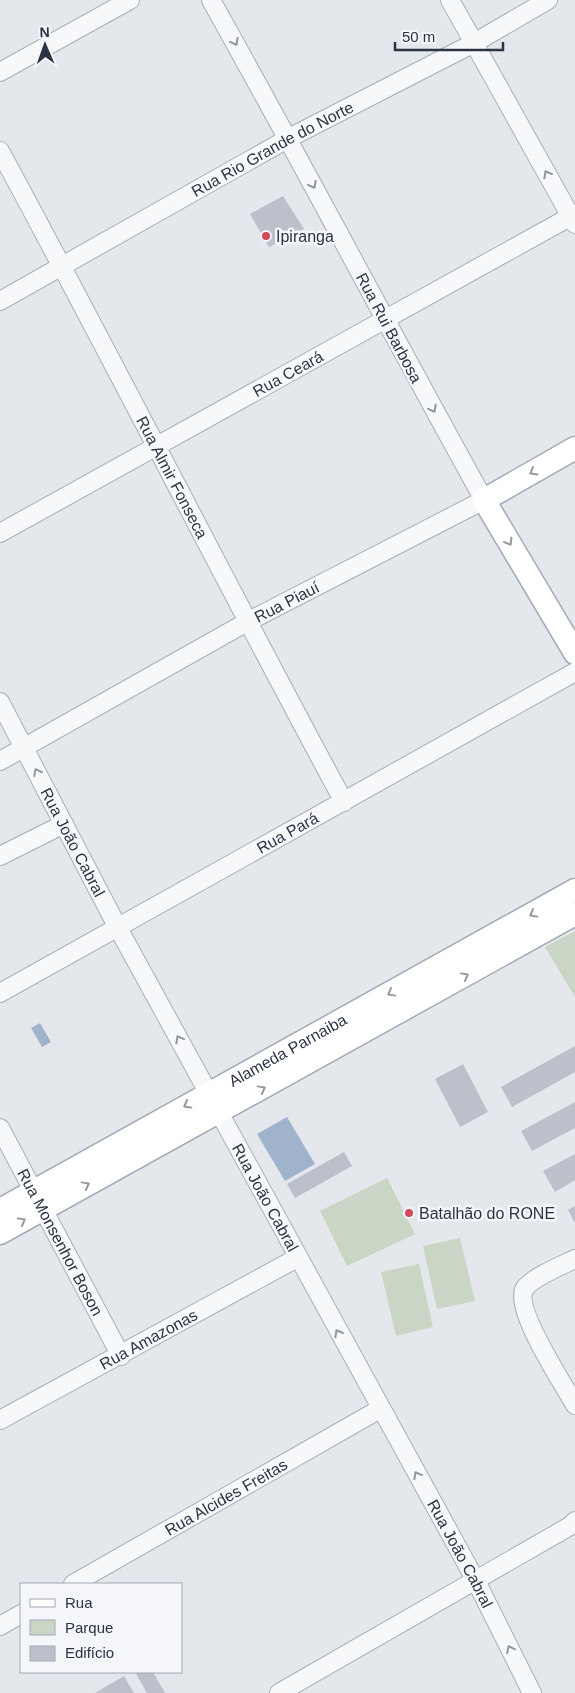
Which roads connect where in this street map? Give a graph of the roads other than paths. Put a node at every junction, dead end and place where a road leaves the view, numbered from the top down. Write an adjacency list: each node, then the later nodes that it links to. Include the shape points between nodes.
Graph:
1 (130, 0): 6 (street)
2 (211, 0): 7 (street, Rua Rui Barbosa, one-way to 7)
3 (450, 0): 5 (street)
4 (548, 0): 5 (street, Rua Rio Grande do Norte)
5 (474, 43): 7 (street, Rua Rio Grande do Norte); 9 (street, one-way to 5)
6 (0, 72)
7 (289, 138): 10 (street, Rua Rio Grande do Norte); 12 (street, Rua Rui Barbosa, one-way to 12)
8 (0, 150): 10 (street, Rua Almir Fonseca)
9 (574, 218): 12 (street, Rua Ceará)
10 (62, 264): 11 (street, Rua Rio Grande do Norte); 13 (street, Rua Almir Fonseca)
11 (0, 301)
12 (384, 320): 13 (street, Rua Ceará); 15 (street, Rua Rui Barbosa, one-way to 15)
13 (156, 445): 16 (street, Rua Ceará); 17 (street, Rua Almir Fonseca)
14 (575, 448): 15 (main road, Rua Piauí, one-way to 15)
15 (484, 500): 17 (street, Rua Piauí); 18 (main road, Rua Rui Barbosa, one-way to 18)
16 (0, 533)
17 (247, 622): 21 (street, Rua Piauí); 23 (street, Rua Almir Fonseca)
18 (575, 653)
19 (575, 672): 23 (street, Rua Pará)
20 (0, 702): 21 (street, Rua João Cabral)
21 (24, 748): 22 (street, Rua Piauí); 24 (street, Rua João Cabral, one-way to 21)
22 (0, 761)
23 (344, 802): 28 (street, Rua Pará)
24 (64, 824): 25 (street); 28 (street, Rua João Cabral)
25 (0, 856)
26 (575, 890): 29 (main road, Alameda Parnaiba, one-way to 29)
27 (575, 914): 29 (main road, Alameda Parnaiba, one-way to 27)
28 (118, 928): 30 (street, Rua Pará); 31 (street, Rua João Cabral, one-way to 28)
29 (429, 984): 31 (main road, Alameda Parnaiba, one-way to 31); 32 (main road, Alameda Parnaiba, one-way to 29)
30 (0, 993)
31 (209, 1093): 32 (street, Rua João Cabral); 34 (main road, Alameda Parnaiba, one-way to 34)
32 (220, 1113): 34 (main road, Alameda Parnaiba, one-way to 32); 37 (street, Rua João Cabral)
33 (0, 1128): 34 (street, Rua Monsenhor Boson)
34 (38, 1200): 35 (main road, Alameda Parnaiba); 36 (main road, Alameda Parnaiba, one-way to 34); 39 (street, Rua Monsenhor Boson)
35 (0, 1210)
36 (0, 1232)
37 (297, 1258): 39 (street, Rua Amazonas); 41 (street, Rua João Cabral, one-way to 37)
38 (575, 1259): 40 (street, via 534,1280 522,1294 528,1320)
39 (122, 1356): 42 (street, Rua Amazonas)
40 (575, 1405)
41 (380, 1409): 44 (street, Rua João Cabral, one-way to 41); 45 (street, Rua Alcides Freitas)
42 (0, 1420)
43 (575, 1521): 44 (street)
44 (476, 1581): 48 (street); 49 (street, Rua João Cabral, one-way to 44)
45 (75, 1583)
46 (20, 1615): 47 (street)
47 (0, 1626)
48 (279, 1693)
49 (532, 1693)

